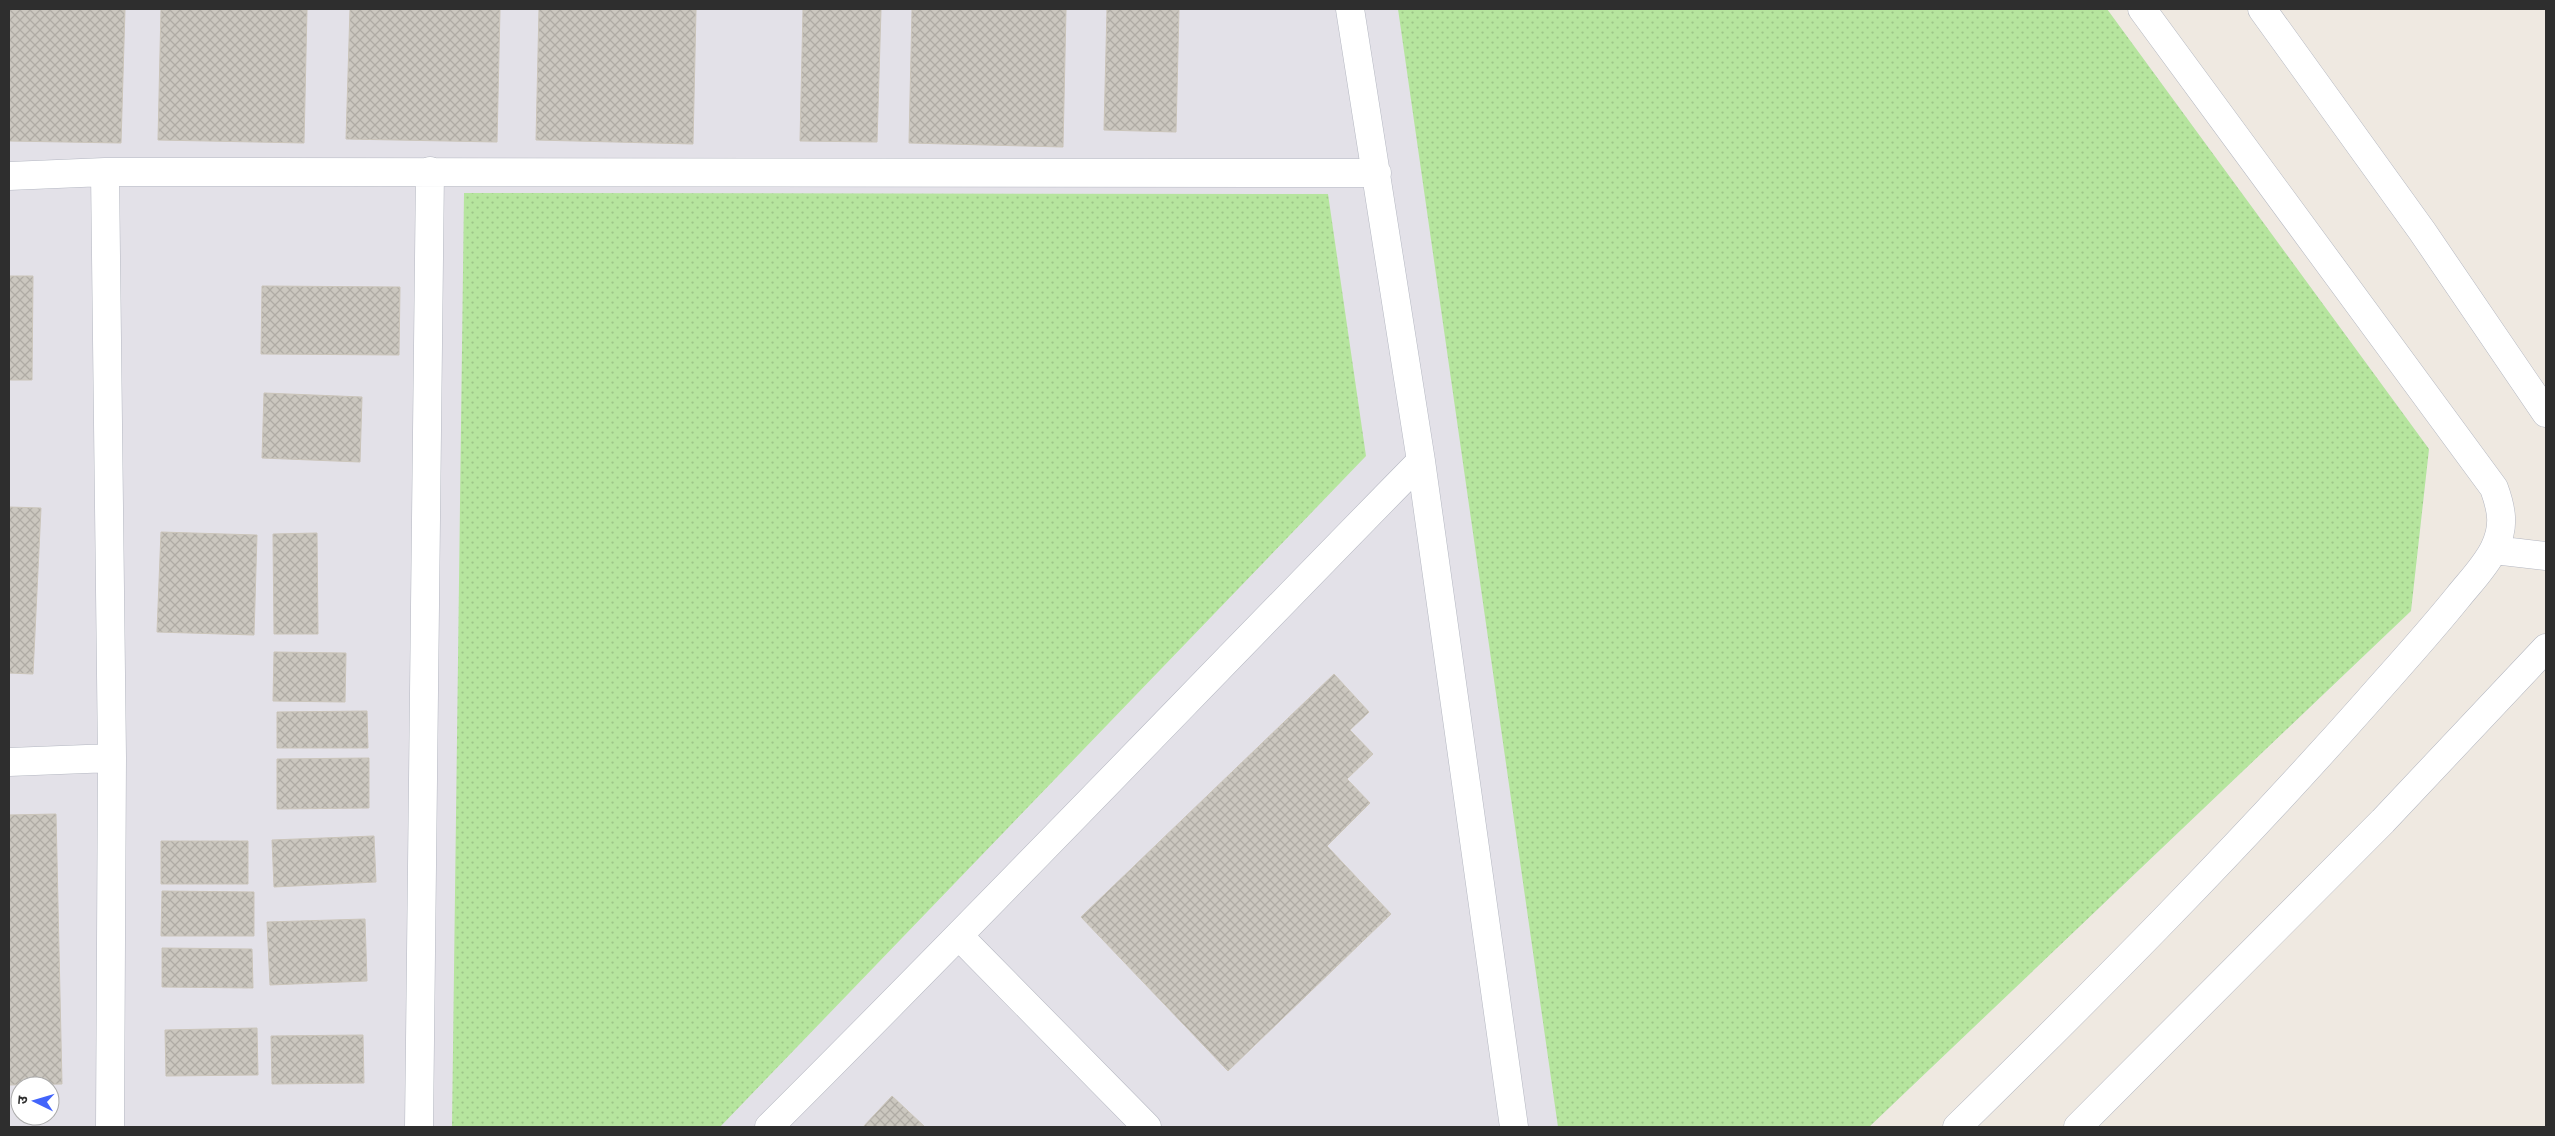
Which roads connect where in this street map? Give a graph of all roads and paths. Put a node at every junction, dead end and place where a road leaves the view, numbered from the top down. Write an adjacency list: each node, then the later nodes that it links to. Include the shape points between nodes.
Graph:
1 (1350, 9): 6 (street)
2 (2142, 9): 10 (street, via 2494,488 2502,508 2502,528)
3 (2262, 9): 8 (street, via 2422,231)
4 (430, 171): 5 (street); 6 (street); 17 (street)
5 (105, 172): 7 (street); 13 (street)
6 (1377, 173): 9 (street)
7 (9, 176)
8 (2546, 413)
9 (1421, 461): 15 (street); 20 (street)
10 (2494, 550): 11 (street); 21 (street, via 2437,622 2290,790 2118,969)
11 (2546, 556)
12 (2546, 648): 22 (street, via 2383,821)
13 (112, 758): 14 (street); 16 (street)
14 (9, 762)
15 (960, 937): 18 (street); 19 (street)
16 (110, 1127)
17 (419, 1127)
18 (770, 1127)
19 (1147, 1127)
20 (1514, 1127)
21 (1957, 1127)
22 (2078, 1127)

